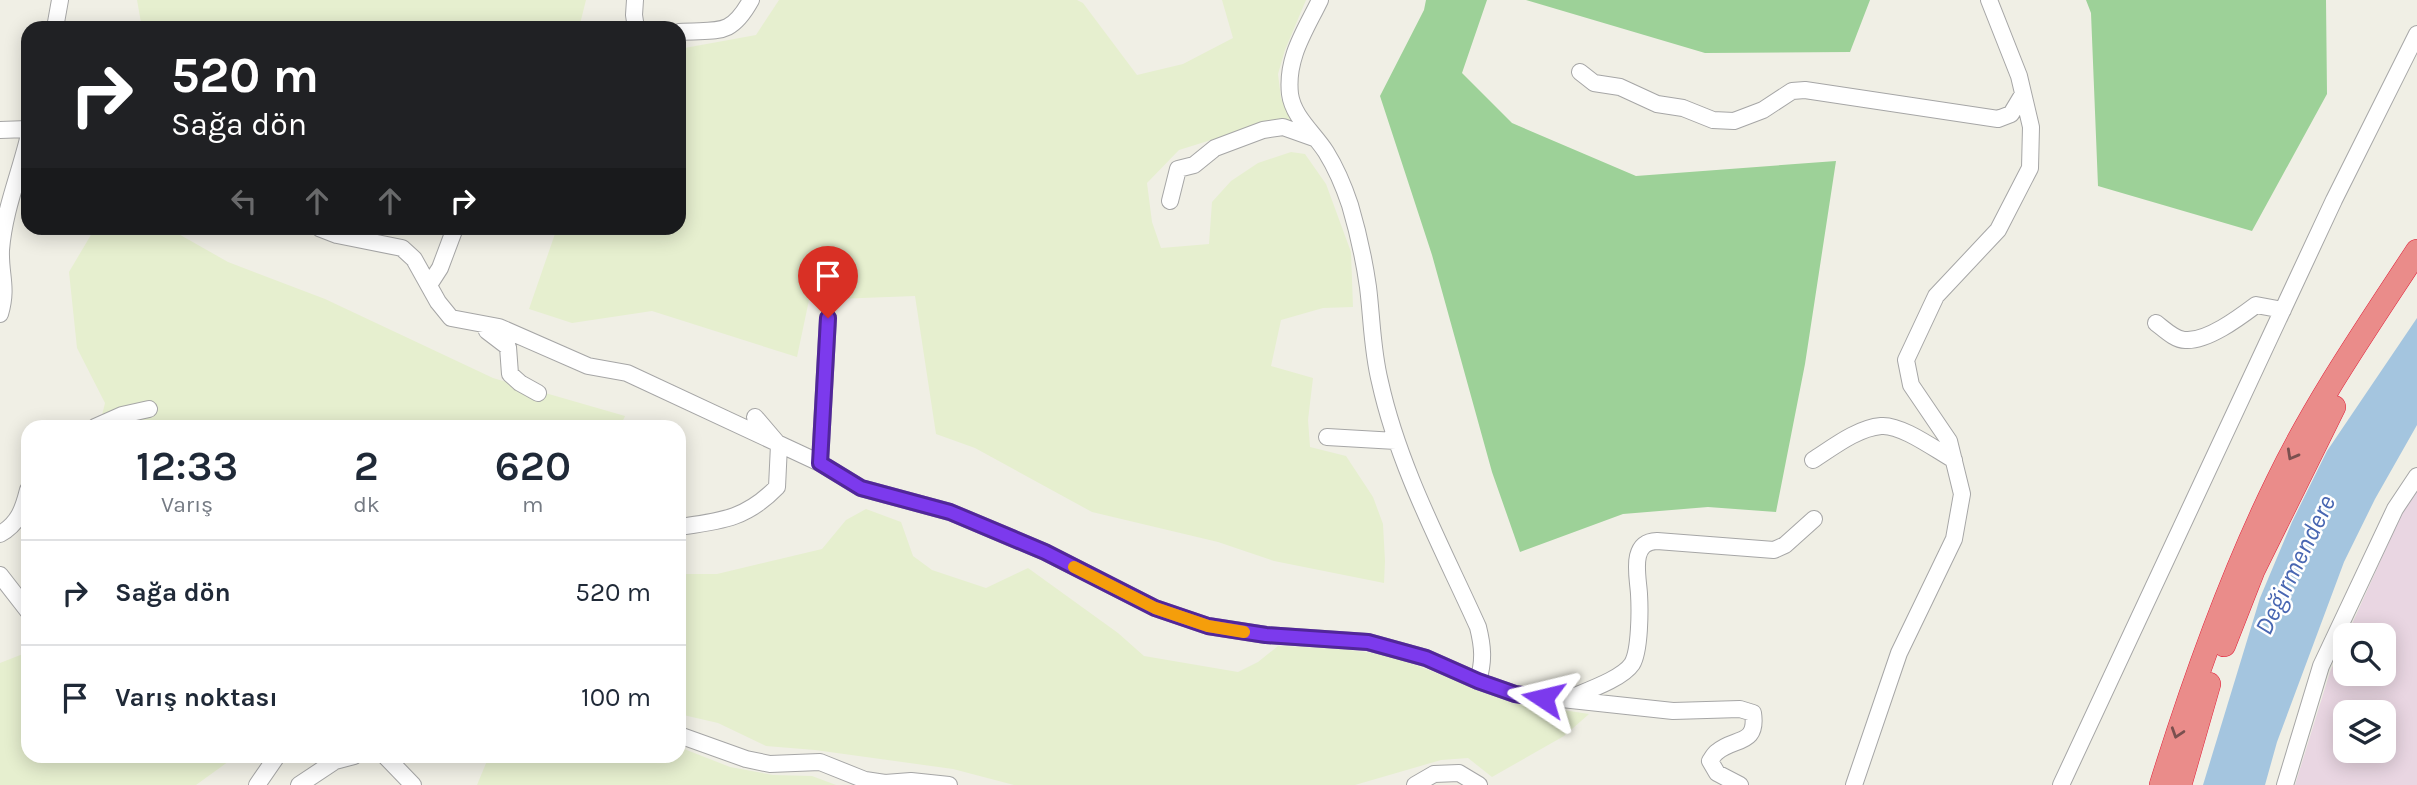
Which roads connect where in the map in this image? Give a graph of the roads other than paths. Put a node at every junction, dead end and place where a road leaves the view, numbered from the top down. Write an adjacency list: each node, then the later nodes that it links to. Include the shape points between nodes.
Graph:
1 (60, 0): 6 (street)
2 (635, 0): 7 (street)
3 (751, 0): 8 (street, via 741,19 729,28)
4 (1320, 0): 14 (street, via 1294,52 1290,81 1290,98 1297,113)
5 (1989, 0): 11 (street)
6 (56, 21)
7 (635, 21)
8 (686, 31)
9 (2417, 34): 22 (street)
10 (1580, 72): 11 (street, via 1594,83 1620,87 1657,104 1713,120 1750,117 1792,91 1805,90 1998,119 2011,114)
11 (2024, 94): 35 (street, via 2031,127 2030,168 1998,230 1937,296 1906,360 1911,385 1949,442)
12 (21, 129): 13 (street)
13 (0, 130)
14 (1319, 141): 16 (street, via 1283,127 1215,148 1194,165 1178,169); 32 (street, via 1344,188 1362,249 1374,354)
15 (21, 163): 23 (street, via 2,240 5,298)
16 (1170, 201)
17 (337, 235): 21 (street, via 402,248)
18 (452, 235): 21 (street)
19 (2417, 251): 59 (highway, one-way to 59, via 2332,380 2277,481 2230,585)
20 (2417, 274): 60 (highway, via 2340,394 2253,570 2210,681)
21 (429, 285): 26 (street, via 451,318)
22 (2283, 310): 25 (street, via 2256,305 2226,328 2185,341); 58 (street)
23 (0, 314)
24 (828, 318): 36 (street)
25 (2156, 323)
26 (484, 324): 27 (street, via 486,331 508,347 510,374); 33 (street, via 588,366 627,373)
27 (538, 393)
28 (149, 409): 30 (street)
29 (755, 417): 33 (street)
30 (111, 420)
31 (1327, 437): 32 (street)
32 (1396, 441): 44 (street, via 1478,627 1483,666)
33 (779, 445): 36 (street); 40 (street, via 777,487 764,501 727,521)
34 (1813, 460): 35 (street, via 1861,432 1881,426 1899,429)
35 (1954, 460): 57 (street, via 1962,494 1954,539 1899,653)
36 (820, 463): 44 (street, via 861,488 950,512 1045,552 1155,608 1208,626 1368,642 1426,658)
37 (2417, 476): 61 (street, via 2395,509 2320,666)
38 (21, 514): 41 (street)
39 (1814, 519): 45 (street, via 1774,550 1657,541 1641,547 1636,563 1639,597 1632,665)
40 (686, 526)
41 (0, 534)
42 (0, 575): 43 (street)
43 (21, 602)
44 (1478, 681): 45 (street, via 1515,694)
45 (1568, 699): 56 (street, via 1673,711 1740,709 1753,713 1755,726 1748,737 1717,751 1710,761 1717,773)
46 (686, 738): 53 (street, via 746,760 820,762 865,780)
47 (272, 763): 50 (street)
48 (332, 763): 51 (street)
49 (391, 763): 52 (street)
50 (257, 785)
51 (299, 785)
52 (412, 785)
53 (949, 785)
54 (1415, 785): 55 (street, via 1434,774 1459,773)
55 (1479, 785)
56 (1740, 785)
57 (1854, 785)
58 (2061, 785)
59 (2161, 785)
60 (2180, 785)
61 (2285, 785)

